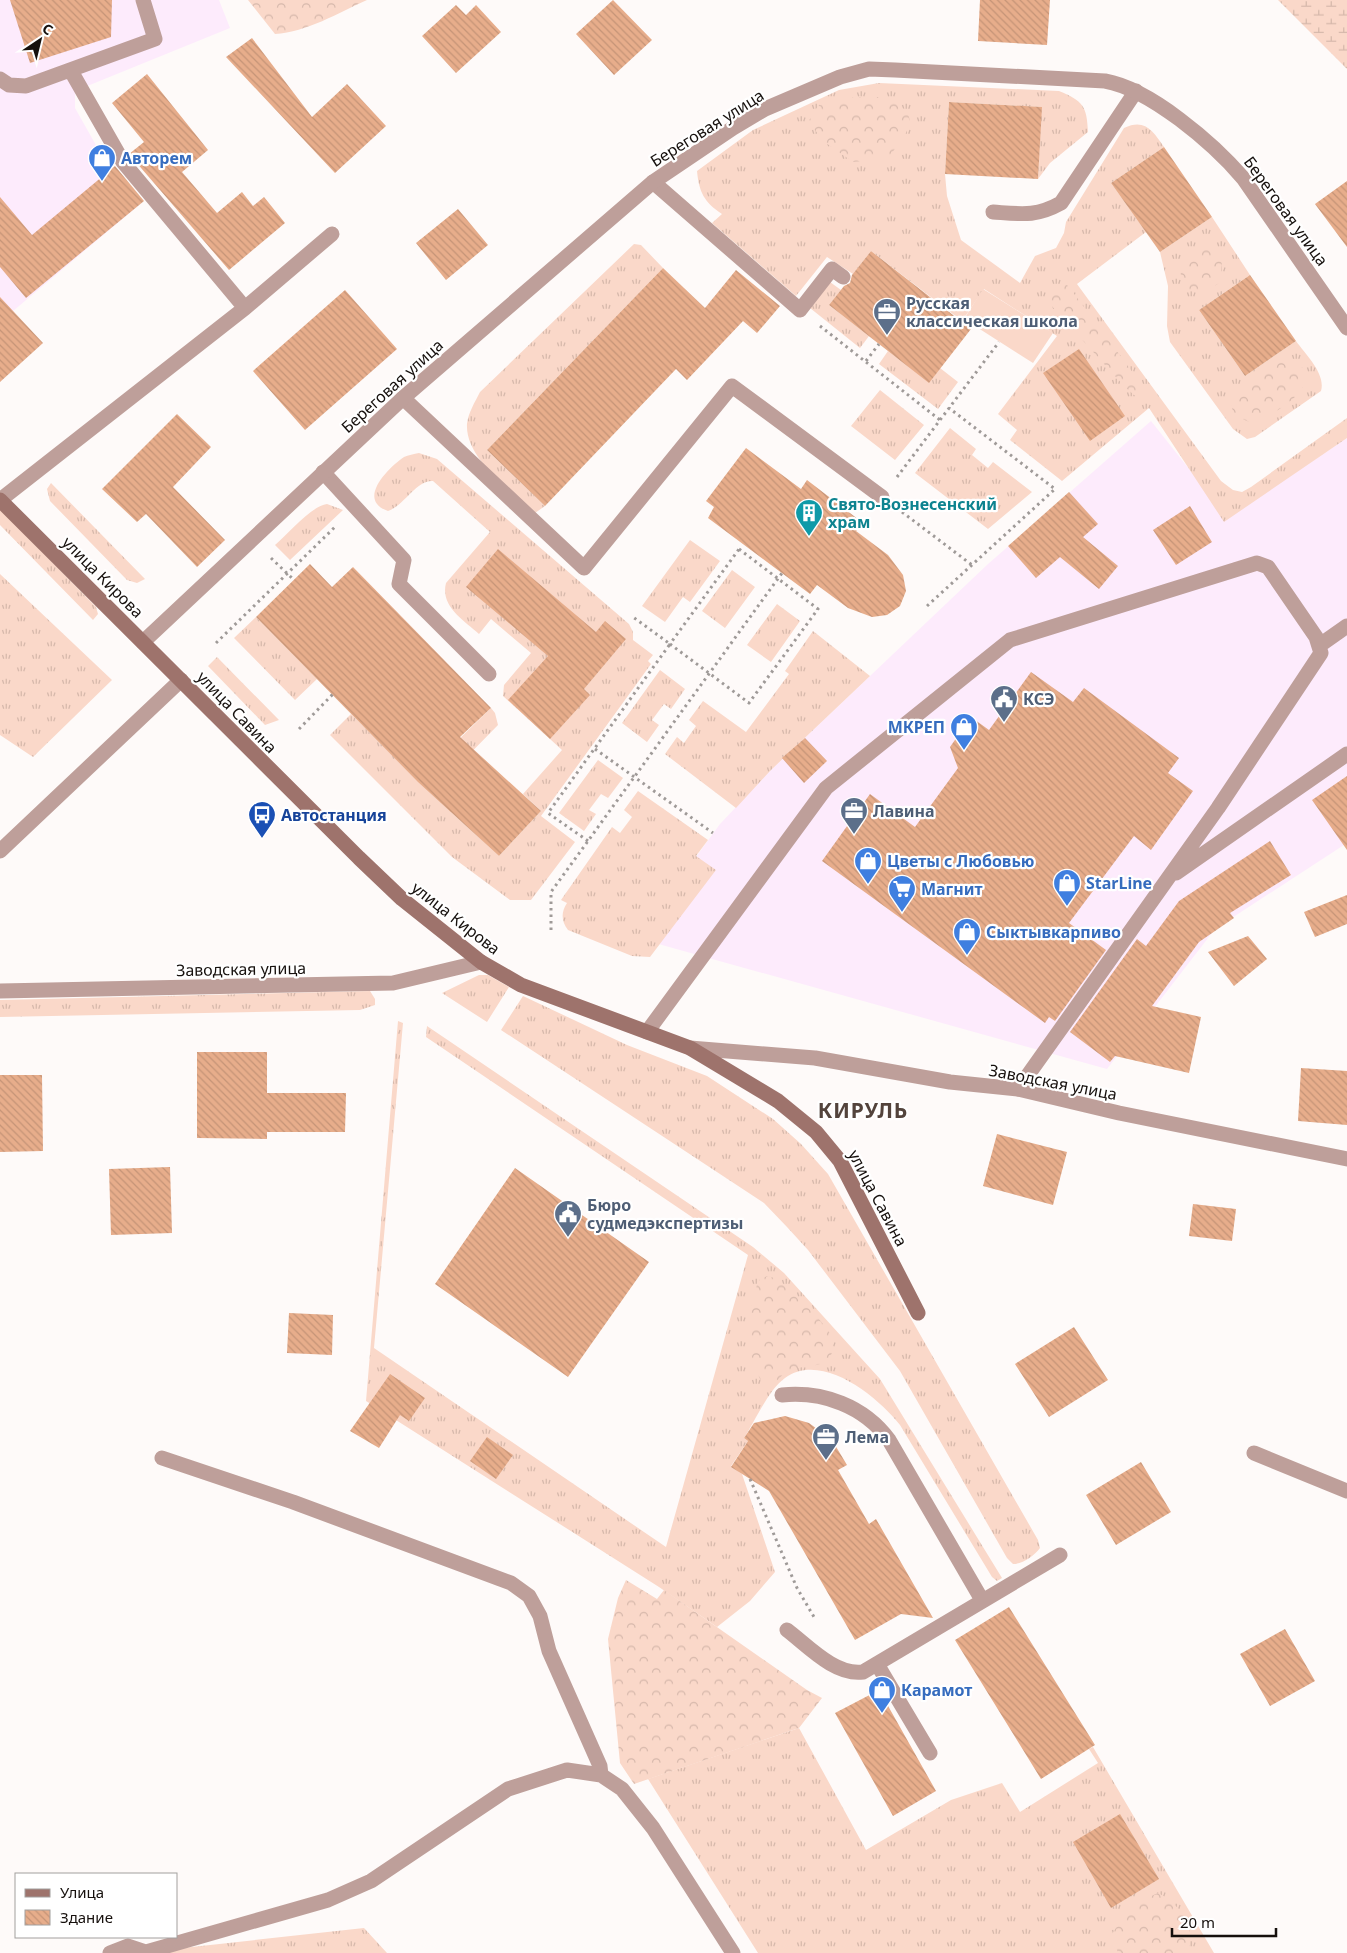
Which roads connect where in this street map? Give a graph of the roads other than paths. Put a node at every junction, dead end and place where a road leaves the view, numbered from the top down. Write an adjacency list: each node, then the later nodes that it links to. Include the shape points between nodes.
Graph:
1 (143, 0): 2 (street, via 156,39)
2 (70, 71): 3 (street, via 26,86 9,85); 9 (street, via 123,162)
3 (0, 79)
4 (1136, 91): 5 (street, Береговая улица, via 1105,81 869,69 840,77 765,109); 6 (street, via 1061,203 1031,215); 10 (street, Береговая улица, via 1199,134 1226,159)
5 (653, 182): 8 (street, via 800,310 832,269); 11 (street, Береговая улица)
6 (993, 212)
7 (332, 234): 9 (street)
8 (842, 277)
9 (246, 308): 14 (street)
10 (1347, 328)
11 (402, 398): 12 (street, Береговая улица); 13 (street, via 584,568 732,386)
12 (323, 472): 16 (street, Береговая улица); 18 (street, via 404,560 399,584)
13 (882, 497)
14 (0, 500): 16 (main road, улица Кирова)
15 (1347, 626): 17 (street)
16 (143, 642): 19 (main road, улица Кирова)
17 (1320, 645): 23 (street, via 1321,653); 26 (street, via 1268,568 1257,564 1010,640 826,788)
18 (489, 674)
19 (181, 680): 21 (main road, улица Савина); 22 (street)
20 (1347, 754): 23 (street)
21 (267, 768): 24 (main road, улица Кирова, via 402,898)
22 (0, 851)
23 (1166, 880): 28 (street)
24 (481, 962): 25 (street, Заводская улица, via 393,983); 26 (main road, улица Кирова, via 521,985)
25 (0, 991)
26 (647, 1032): 27 (main road, улица Кирова)
27 (690, 1048): 28 (street, Заводская улица, via 815,1058 950,1082); 30 (main road, улица Савина, via 778,1101 816,1132 840,1161)
28 (1018, 1089): 29 (street, Заводская улица)
29 (1347, 1159)
30 (918, 1313)
31 (782, 1395): 36 (street, via 823,1396 857,1411 876,1424 889,1440)
32 (1254, 1453): 34 (street)
33 (162, 1458): 40 (street, via 293,1502 511,1583 529,1596 540,1616 549,1651 600,1766)
34 (1347, 1491)
35 (1060, 1555): 36 (street)
36 (982, 1600): 38 (street)
37 (787, 1630): 38 (street, via 827,1661 847,1670 863,1672)
38 (877, 1664): 39 (street)
39 (930, 1753)
40 (600, 1774): 41 (street, via 567,1770 508,1790 371,1881 328,1900 146,1952 128,1946); 42 (street, via 622,1789 653,1828)
41 (110, 1953)
42 (733, 1953)

